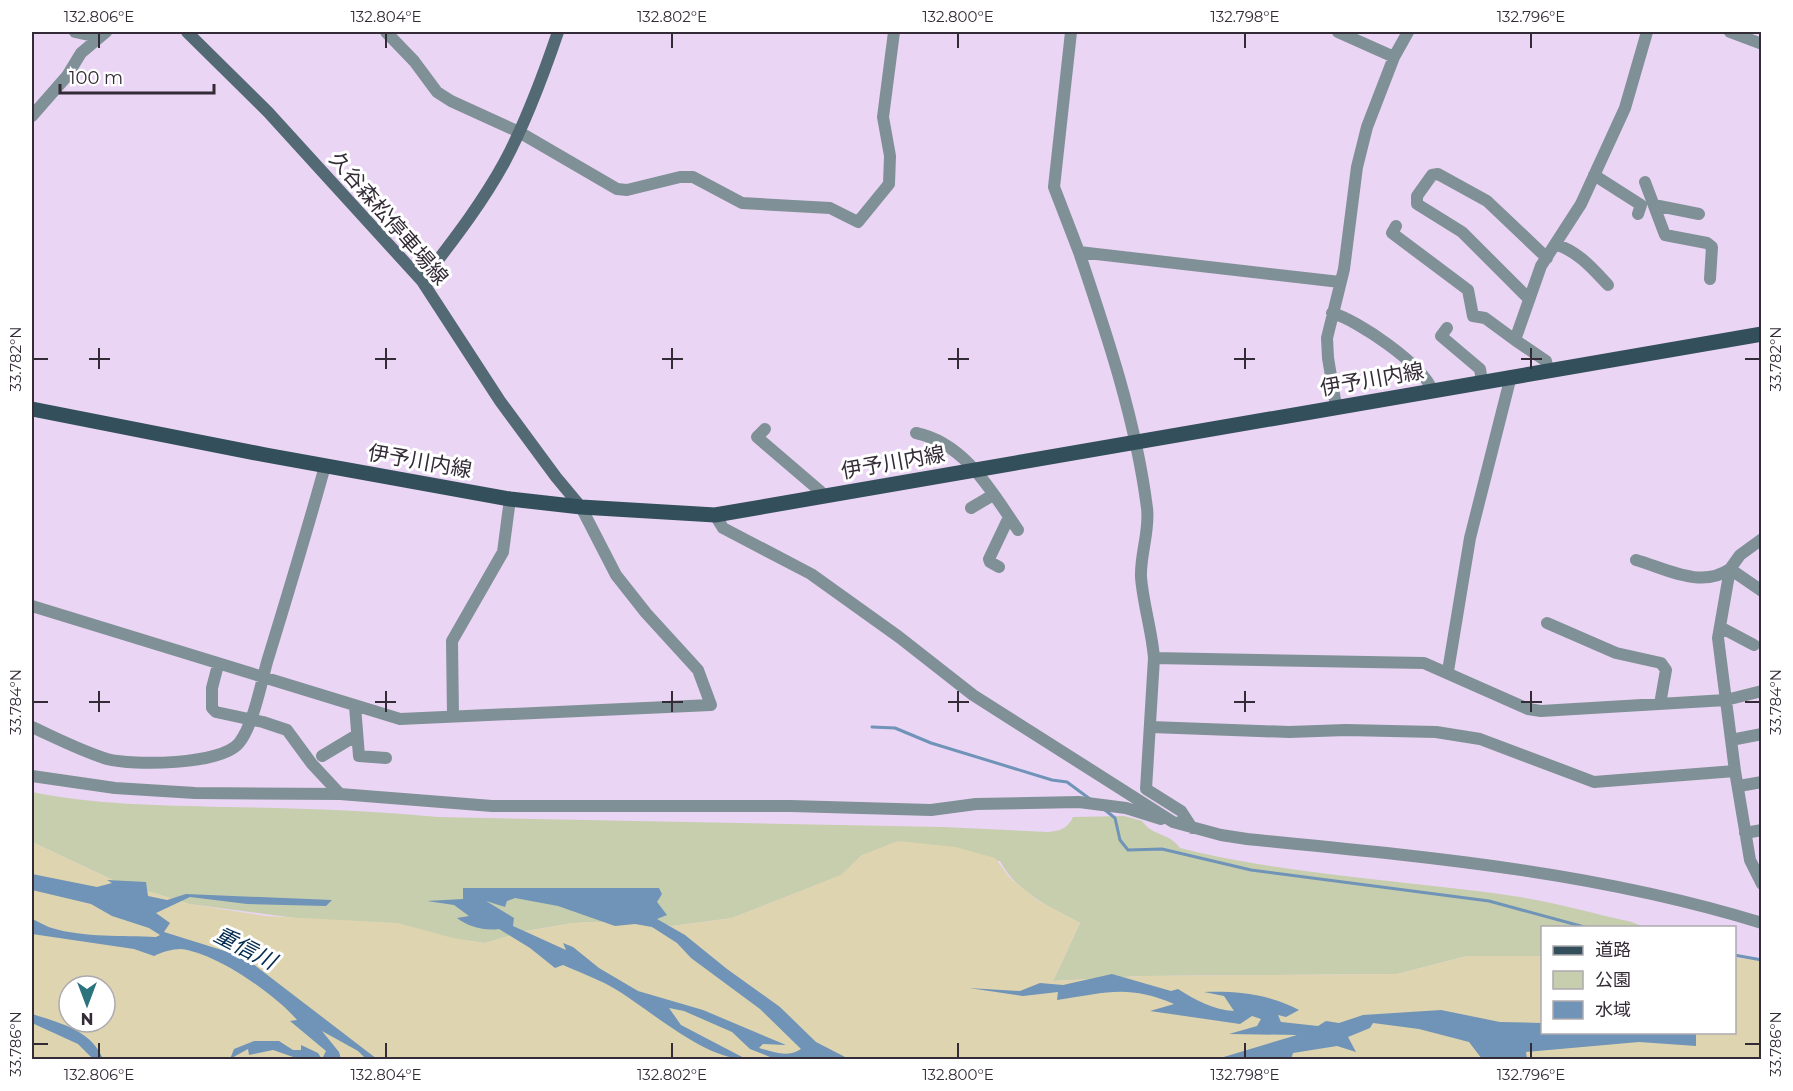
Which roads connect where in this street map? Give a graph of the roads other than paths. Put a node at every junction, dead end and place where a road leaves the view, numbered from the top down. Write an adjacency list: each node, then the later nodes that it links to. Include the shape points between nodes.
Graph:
1 (75, 32): 11 (street)
2 (187, 32): 25 (main road, 久谷森松停車場線, via 268,112)
3 (386, 32): 15 (street, via 437,92)
4 (558, 32): 15 (main road)
5 (894, 32): 15 (street, via 883,117 890,156 889,184 858,222 830,208 742,203 693,177 617,189)
6 (1071, 32): 22 (street, via 1054,187)
7 (1338, 32): 13 (street)
8 (1408, 32): 13 (street)
9 (1647, 32): 16 (street, via 1625,108)
10 (1730, 32): 12 (street)
11 (101, 34): 14 (street, via 81,53 68,76)
12 (1761, 44)
13 (1394, 57): 26 (street, via 1367,127 1357,167)
14 (32, 116)
15 (519, 132): 25 (main road, via 473,212)
16 (1594, 175): 18 (street); 21 (street)
17 (1645, 182): 18 (street)
18 (1646, 206): 19 (street); 24 (street, via 1665,236 1712,247)
19 (1699, 214)
20 (1396, 226): 32 (street, via 1392,233 1468,290 1473,316 1485,318)
21 (1555, 244): 23 (street); 27 (street, via 1583,258)
22 (1079, 252): 26 (street); 41 (street, via 1112,349)
23 (1547, 258): 28 (street); 28 (street, via 1487,201 1438,174 1432,175 1417,196 1417,204 1462,232)
24 (1710, 279)
25 (422, 280): 47 (main road, 久谷森松停車場線, via 489,385)
26 (1340, 282): 29 (street)
27 (1608, 285)
28 (1528, 298): 32 (street)
29 (1332, 313): 36 (street, via 1346,317 1413,363); 37 (street, via 1328,358)
30 (1447, 328): 35 (street, via 1441,336 1480,369)
31 (1761, 334): 33 (main road, 伊予川内線)
32 (1515, 339): 33 (street, via 1546,361)
33 (1548, 370): 34 (main road, 伊予川内線)
34 (1511, 376): 35 (main road, 伊予川内線); 63 (street, via 1470,538)
35 (1482, 381): 36 (main road, 伊予川内線)
36 (1432, 390): 37 (main road, 伊予川内線)
37 (1336, 406): 41 (main road, 伊予川内線)
38 (32, 409): 42 (main road, 伊予川内線)
39 (765, 429): 45 (street, via 757,437 820,491)
40 (916, 434): 43 (street, via 930,438)
41 (1135, 442): 43 (main road, 伊予川内線); 61 (street, via 1147,511 1141,575)
42 (325, 466): 46 (main road, 伊予川内線); 64 (street)
43 (975, 468): 44 (street); 45 (main road, 伊予川内線)
44 (993, 495): 48 (street); 50 (street)
45 (821, 497): 49 (main road, 伊予川内線)
46 (510, 499): 47 (main road, 伊予川内線); 69 (street, via 503,552 452,641)
47 (581, 507): 49 (main road, 伊予川内線); 69 (street, via 616,576 698,670 711,705)
48 (971, 508)
49 (715, 515): 83 (street, via 723,528 812,574 973,695)
50 (1009, 517): 51 (street); 54 (street, via 989,559)
51 (1018, 530)
52 (1761, 539): 55 (street, via 1740,555)
53 (1636, 560): 55 (street, via 1699,579 1719,576)
54 (999, 567)
55 (1730, 569): 56 (street); 59 (street)
56 (1761, 591)
57 (32, 606): 62 (street)
58 (1547, 623): 67 (street, via 1616,653 1661,663 1666,670)
59 (1720, 627): 60 (street); 66 (street)
60 (1754, 645)
61 (1154, 658): 63 (street, via 1424,663); 72 (street)
62 (218, 665): 64 (street); 70 (street, via 212,708)
63 (1448, 671): 67 (street, via 1528,709)
64 (262, 678): 68 (street); 70 (street)
65 (1761, 691): 66 (street)
66 (1726, 700): 67 (street); 75 (street)
67 (1660, 704)
68 (356, 706): 69 (street, via 400,719); 74 (street)
69 (453, 716)
70 (249, 719): 71 (street, via 239,743 225,754 136,763 83,751); 82 (street, via 287,730)
71 (32, 727)
72 (1151, 727): 78 (street, via 1436,732 1480,739 1594,782); 84 (street, via 1146,789 1180,811)
73 (1761, 734): 75 (street)
74 (357, 735): 76 (street); 77 (street, via 359,756)
75 (1731, 740): 78 (street)
76 (322, 756)
77 (386, 758)
78 (1735, 771): 81 (street)
79 (32, 776): 82 (street, via 126,789)
80 (1761, 782): 81 (street)
81 (1739, 786): 86 (street)
82 (340, 794): 83 (street, via 492,806 931,810 976,804 1079,802 1126,808)
83 (1173, 822): 84 (street)
84 (1193, 828): 88 (street, via 1246,838 1563,875 1642,890)
85 (1761, 830): 86 (street)
86 (1745, 833): 87 (street, via 1750,861)
87 (1760, 879)
88 (1761, 923)

